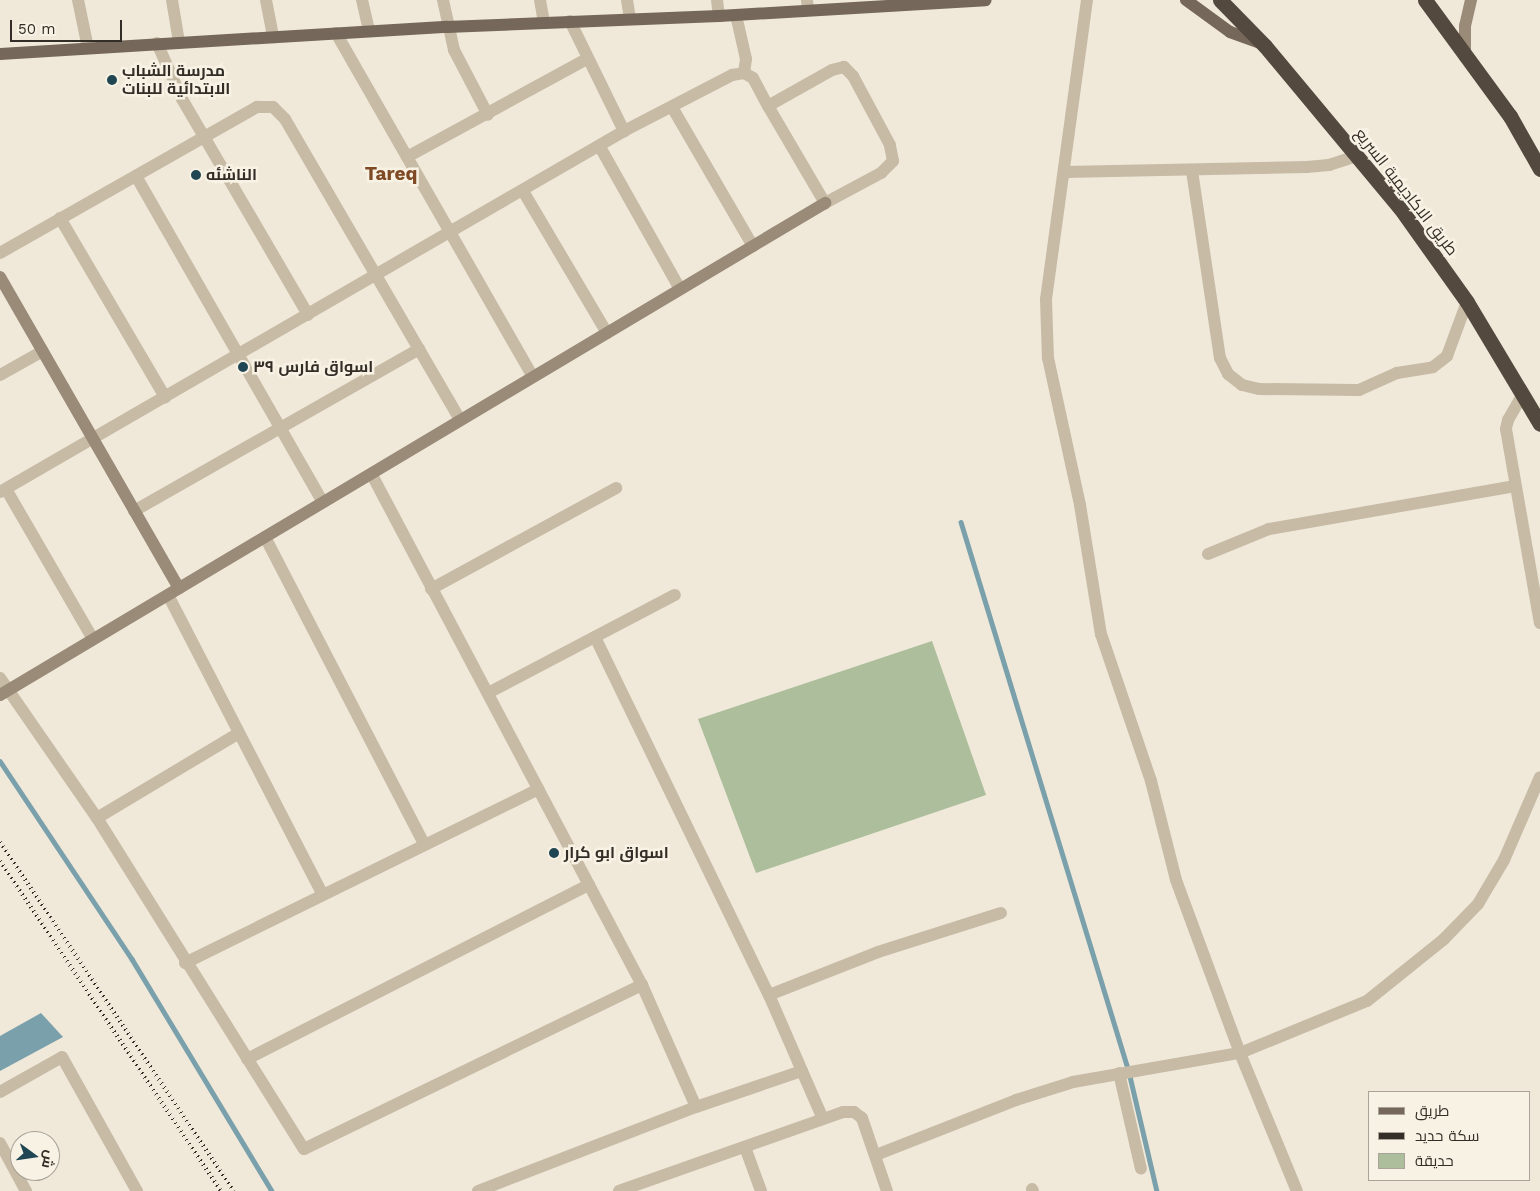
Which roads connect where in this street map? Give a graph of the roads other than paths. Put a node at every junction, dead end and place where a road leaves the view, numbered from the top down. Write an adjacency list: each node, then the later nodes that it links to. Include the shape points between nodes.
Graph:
1 (78, 0): 29 (street)
2 (172, 0): 26 (street)
3 (266, 0): 25 (street)
4 (362, 0): 23 (street)
5 (443, 0): 22 (street)
6 (540, 0): 21 (street)
7 (627, 0): 19 (street)
8 (717, 0): 18 (street)
9 (986, 0): 15 (main road)
10 (1088, 0): 44 (street)
11 (1186, 0): 28 (main road, via 1230,32)
12 (1220, 0): 28 (highway, طريق الاكاديمية السريع)
13 (1424, 0): 31 (highway)
14 (1471, 0): 31 (street, via 1465,26)
15 (911, 3): 16 (main road)
16 (808, 5): 17 (main road)
17 (736, 15): 18 (main road); 33 (street, via 746,59)
18 (719, 16): 19 (main road)
19 (630, 18): 20 (main road)
20 (570, 21): 21 (main road); 32 (street)
21 (544, 22): 22 (main road)
22 (447, 26): 23 (main road); 36 (street, via 464,72)
23 (369, 31): 24 (main road)
24 (336, 33): 25 (main road); 41 (street)
25 (272, 37): 26 (main road)
26 (180, 42): 27 (main road)
27 (157, 43): 29 (main road); 38 (street, via 174,84)
28 (1265, 46): 40 (highway, طريق الاكاديمية السريع)
29 (88, 48): 30 (main road)
30 (0, 54)
31 (1465, 56): 42 (highway, via 1510,116)
32 (588, 59): 36 (street); 37 (street)
33 (744, 73): 34 (street, via 753,78); 35 (street, via 732,75)
34 (768, 106): 47 (street); 47 (street, via 838,67 844,67 853,76 890,145 893,161 881,172)
35 (672, 107): 37 (street); 50 (street)
36 (488, 115): 41 (street)
37 (624, 132): 39 (street)
38 (205, 138): 45 (street); 52 (street, via 257,107 264,105 280,111); 56 (street)
39 (600, 147): 46 (street); 54 (street)
40 (1357, 156): 43 (street, via 1318,166); 55 (highway, طريق الاكاديمية السريع, via 1400,208)
41 (407, 158): 49 (street)
42 (1540, 169)
43 (1192, 171): 44 (street); 55 (street, via 1220,358 1228,374 1242,385 1259,389 1359,390 1397,373 1433,367 1447,356)
44 (1065, 172): 97 (street, via 1046,299 1046,338 1053,387 1083,522 1096,617 1151,781 1176,880)
45 (136, 176): 48 (street); 60 (street)
46 (523, 190): 49 (street); 57 (street)
47 (825, 203): 50 (street)
48 (60, 218): 51 (street); 64 (street)
49 (450, 233): 52 (street); 62 (street)
50 (753, 246): 54 (street)
51 (0, 253)
52 (378, 276): 56 (street); 58 (street)
53 (0, 277): 59 (street)
54 (680, 289): 57 (street)
55 (1467, 302): 63 (highway, طريق الاكاديمية السريع)
56 (308, 315): 60 (street)
57 (607, 333): 62 (street)
58 (419, 349): 65 (street); 67 (street)
59 (43, 351): 61 (street); 68 (street)
60 (241, 354): 64 (street); 67 (street)
61 (0, 375)
62 (533, 377): 65 (street)
63 (1523, 394): 66 (highway, طريق الاكاديمية السريع); 70 (street, via 1506,429)
64 (165, 397): 68 (street)
65 (460, 420): 69 (street)
66 (1540, 424)
67 (281, 429): 73 (street); 74 (street)
68 (92, 438): 72 (street); 74 (street)
69 (372, 475): 73 (street); 77 (street)
70 (1516, 486): 76 (street, via 1269,530); 80 (street)
71 (616, 488): 77 (street)
72 (3, 491): 82 (street)
73 (323, 502): 75 (street)
74 (134, 511): 78 (street)
75 (265, 537): 78 (street); 90 (street)
76 (1208, 554)
77 (431, 590): 85 (street)
78 (173, 592): 82 (street); 86 (street)
79 (675, 595): 81 (street)
80 (1540, 623)
81 (595, 637): 85 (street); 96 (street)
82 (93, 639): 84 (street)
83 (0, 678): 84 (street)
84 (4, 693): 89 (street)
85 (488, 694): 88 (street)
86 (240, 733): 89 (street); 92 (street)
87 (1540, 777): 97 (street, via 1490,886 1478,904 1444,939 1367,1002)
88 (538, 789): 90 (street); 91 (street)
89 (97, 818): 94 (street)
90 (424, 844): 92 (street)
91 (589, 885): 95 (street); 98 (street)
92 (322, 894): 94 (street)
93 (1001, 913): 96 (street, via 878,952)
94 (185, 962): 98 (street)
95 (642, 985): 98 (street, via 304,1149); 102 (street)
96 (769, 995): 99 (street)
97 (1240, 1053): 100 (street); 114 (street)
98 (247, 1059)
99 (802, 1071): 102 (street); 103 (street)
100 (1119, 1073): 106 (street, via 1073,1082 1016,1100); 107 (street)
101 (0, 1092): 109 (street, via 62,1057)
102 (696, 1107): 110 (street)
103 (822, 1117): 105 (street); 106 (street, via 854,1112 867,1128)
104 (0, 1143): 108 (street)
105 (745, 1146): 111 (street); 112 (street)
106 (876, 1155): 113 (street)
107 (1141, 1169)
108 (26, 1191)
109 (137, 1191)
110 (478, 1191)
111 (619, 1191)
112 (761, 1191)
113 (887, 1191)
114 (1296, 1191)

